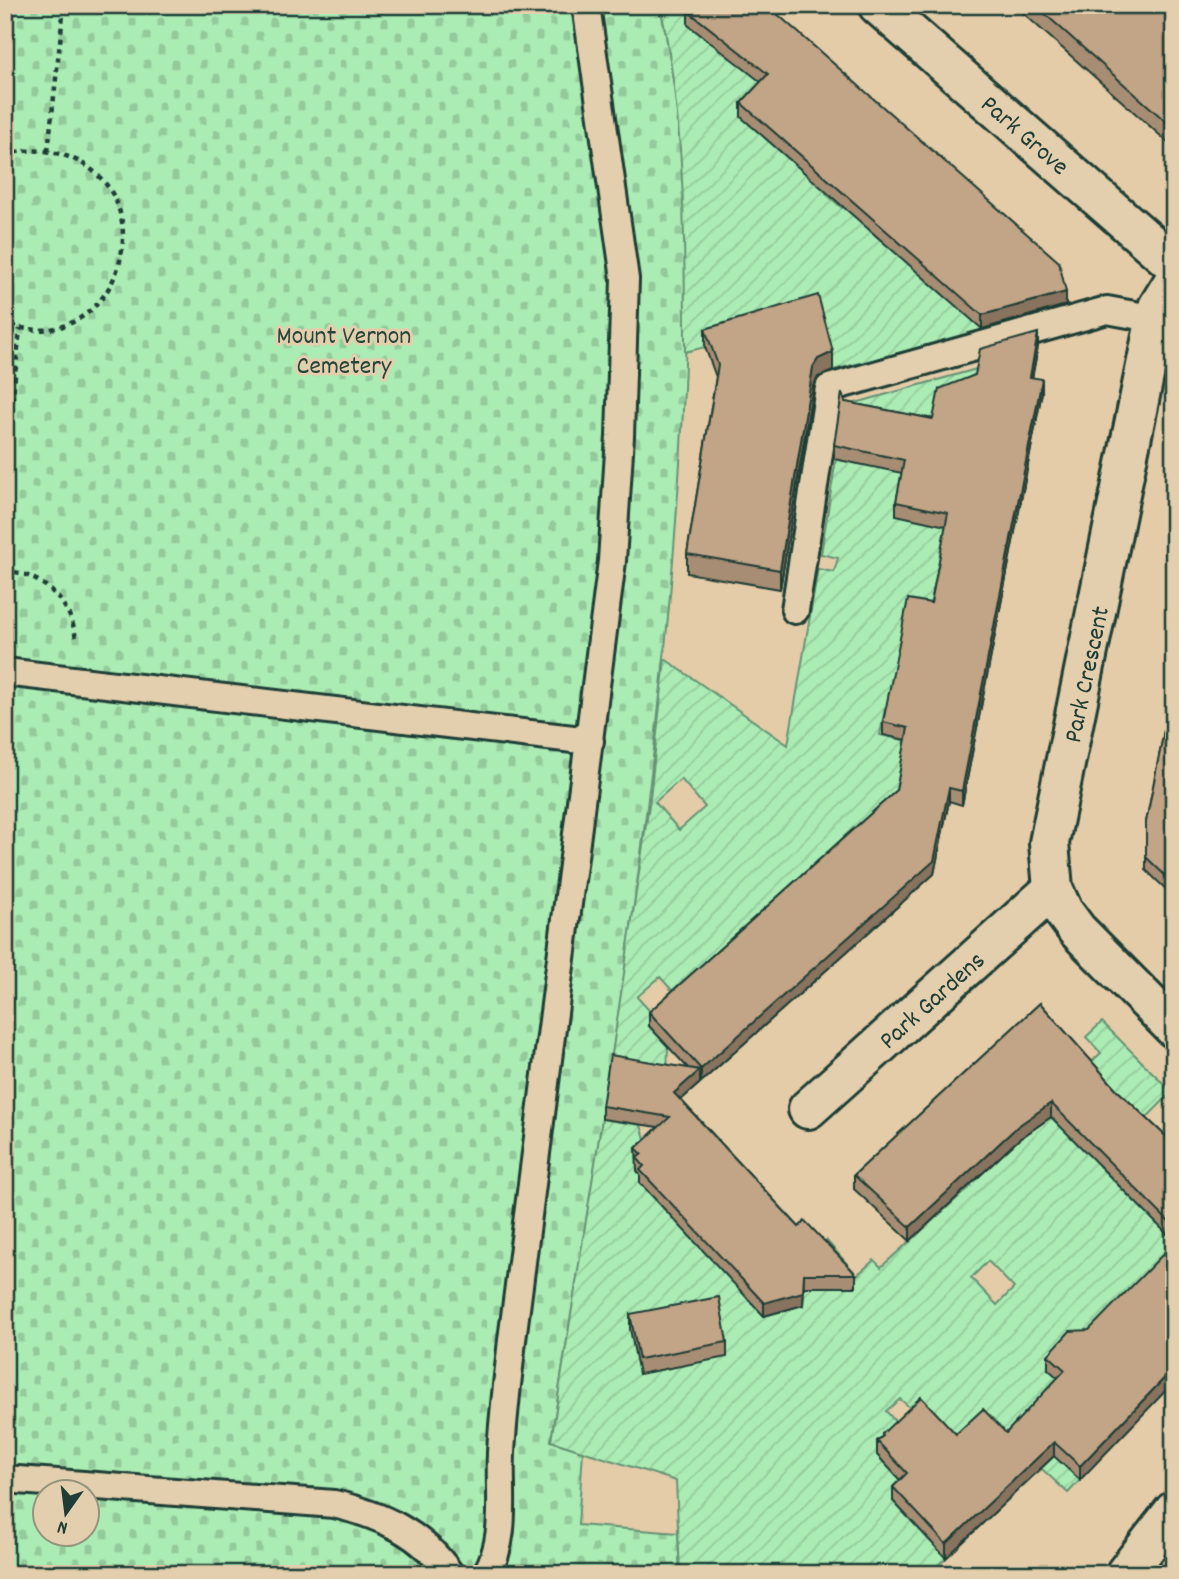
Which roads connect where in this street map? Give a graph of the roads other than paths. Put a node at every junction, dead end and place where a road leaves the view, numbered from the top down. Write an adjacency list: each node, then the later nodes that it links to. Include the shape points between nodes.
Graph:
1 (586, 5): 8 (lane, via 625,279 612,561)
2 (878, 5): 3 (street, Park Grove)
3 (1174, 264)
4 (1174, 281): 5 (street, Park Crescent)
5 (1156, 319): 6 (lane, via 1107,310 829,388); 9 (street, Park Crescent, via 1049,843)
6 (795, 610)
7 (5, 672): 8 (lane)
8 (590, 741): 15 (lane, via 512,1340 499,1534 495,1559)
9 (1054, 889): 10 (street, Park Crescent, via 1077,930); 11 (street, Park Gardens)
10 (1174, 1028)
11 (808, 1109)
12 (5, 1479): 14 (lane, via 334,1504 369,1512 410,1533 438,1556)
13 (1174, 1511): 16 (street)
14 (450, 1574)
15 (486, 1574)
16 (1125, 1574)

